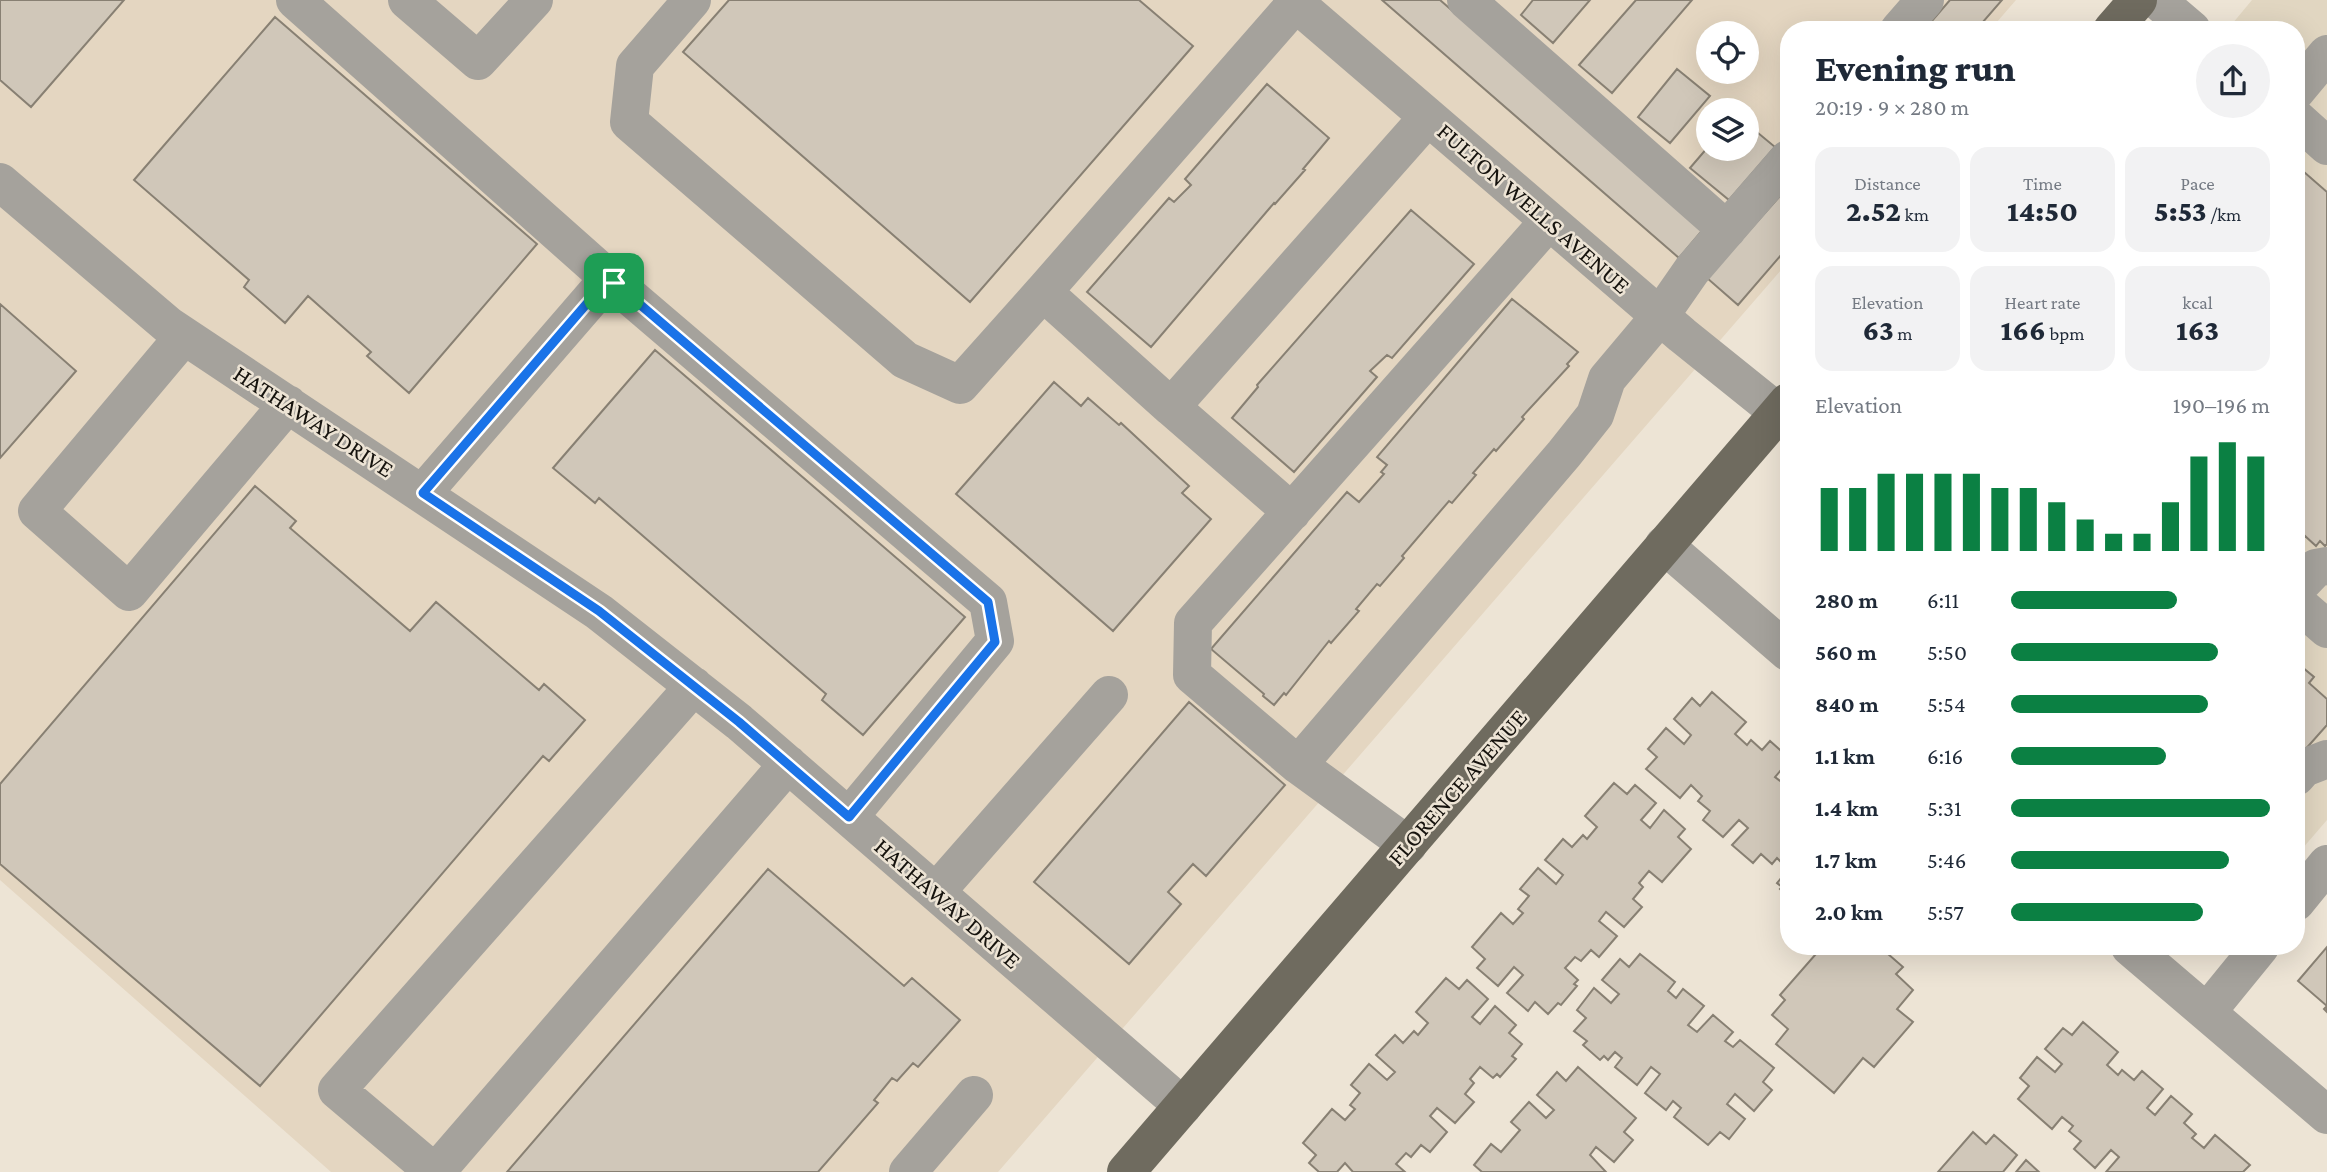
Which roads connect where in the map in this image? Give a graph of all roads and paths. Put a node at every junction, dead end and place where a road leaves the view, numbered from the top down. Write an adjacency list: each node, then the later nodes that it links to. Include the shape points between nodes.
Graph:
1 (295, 0): 22 (street)
2 (407, 0): 3 (street, via 478,61)
3 (534, 0)
4 (692, 0): 23 (street, via 635,66 629,122 905,360 960,385)
5 (1466, 0): 21 (street)
6 (1925, 0): 10 (street)
7 (2138, 0): 11 (main road)
8 (2157, 0): 12 (street)
9 (1294, 2): 15 (street, FULTON WELLS AVENUE); 23 (street)
10 (1907, 21)
11 (2120, 21)
12 (2182, 21)
13 (2327, 54): 14 (street)
14 (2305, 80)
15 (1428, 117): 20 (street, FULTON WELLS AVENUE); 28 (street)
16 (2305, 126): 17 (street)
17 (2327, 146)
18 (1780, 168): 21 (street)
19 (0, 182): 25 (street, HATHAWAY DRIVE)
20 (1549, 221): 24 (street, FULTON WELLS AVENUE); 31 (street)
21 (1727, 230): 24 (street)
22 (609, 278): 30 (street); 44 (street, via 988,602 995,642)
23 (1043, 292): 28 (street)
24 (1660, 316): 27 (street, FULTON WELLS AVENUE); 42 (street, via 1607,379 1595,415 1572,444)
25 (184, 336): 26 (street, HATHAWAY DRIVE); 26 (street, via 37,511 129,592)
26 (288, 404): 30 (street, HATHAWAY DRIVE)
27 (1780, 404)
28 (1171, 407): 31 (street)
29 (1780, 412): 32 (main road, FLORENCE AVENUE)
30 (423, 493): 38 (street, HATHAWAY DRIVE, via 599,611)
31 (1293, 512): 42 (street, via 1193,623 1192,675)
32 (1664, 545): 37 (street); 45 (main road, FLORENCE AVENUE)
33 (2327, 566): 34 (street, via 2316,568)
34 (2305, 580)
35 (2305, 610): 36 (street)
36 (2327, 629)
37 (1780, 645)
38 (694, 686): 41 (street, HATHAWAY DRIVE); 55 (street, via 337,1090)
39 (1109, 695): 48 (street)
40 (2327, 759): 43 (street)
41 (788, 764): 44 (street, HATHAWAY DRIVE); 55 (street)
42 (1298, 765): 45 (street)
43 (2305, 768)
44 (849, 817): 48 (street, HATHAWAY DRIVE)
45 (1408, 845): 53 (main road, FLORENCE AVENUE)
46 (2327, 864): 47 (street)
47 (2305, 891)
48 (936, 892): 53 (street, HATHAWAY DRIVE)
49 (2139, 955): 51 (street)
50 (2253, 955): 51 (street)
51 (2207, 1012): 54 (street)
52 (974, 1095): 56 (street)
53 (1183, 1106): 57 (main road, FLORENCE AVENUE)
54 (2327, 1115)
55 (435, 1172)
56 (908, 1172)
57 (1126, 1172)

